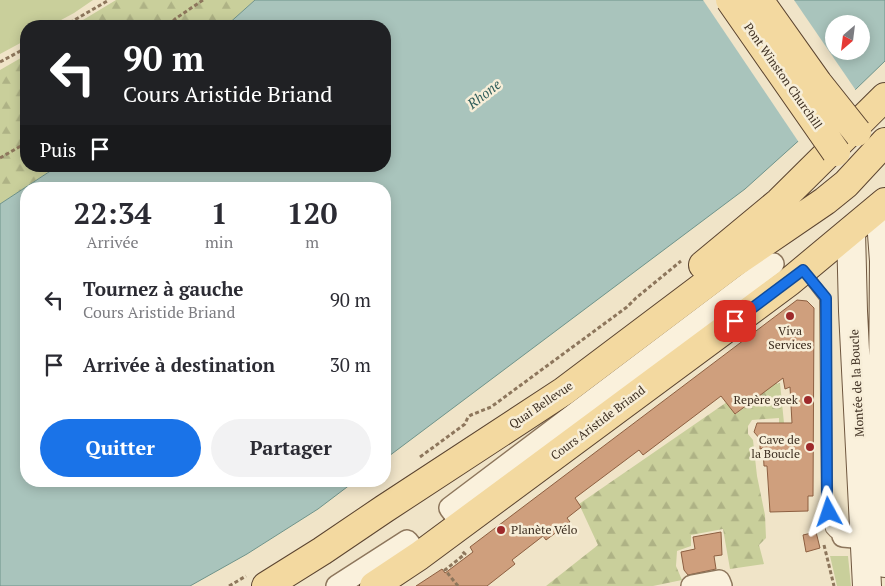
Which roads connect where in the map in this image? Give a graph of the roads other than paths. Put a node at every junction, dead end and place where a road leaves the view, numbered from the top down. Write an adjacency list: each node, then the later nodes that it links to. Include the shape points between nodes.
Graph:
1 (730, 0): 5 (main road, Pont Winston Churchill, bridge, via 836,152)
2 (759, 0): 4 (main road, Pont Winston Churchill, bridge, via 865,146)
3 (885, 97): 11 (main road, via 778,202 729,244 579,363)
4 (878, 150): 5 (main road, Quai Bellevue); 6 (main road, Pont Winston Churchill)
5 (846, 184): 7 (main road, Pont Winston Churchill); 11 (main road, Quai Bellevue, via 730,266 564,391)
6 (882, 204): 7 (main road, Cours Aristide Briand); 14 (main road, Montée de la Boucle)
7 (851, 231): 9 (main road, Cours Aristide Briand); 12 (main road, Montée de la Boucle)
8 (773, 264): 10 (street)
9 (811, 264): 10 (main road, Cours Aristide Briand); 12 (lane, via 826,298 827,500 831,529 839,536)
10 (760, 289): 13 (main road, Cours Aristide Briand)
11 (384, 509): 15 (main road, Quai Bellevue, via 322,551)
12 (854, 536): 20 (main road, Montée de la Boucle)
13 (418, 556): 16 (street, via 407,541); 17 (main road, Cours Aristide Briand)
14 (885, 563)
15 (260, 579)
16 (337, 586)
17 (374, 586)
18 (692, 586): 19 (street, via 719,581)
19 (720, 586)
20 (867, 586)

